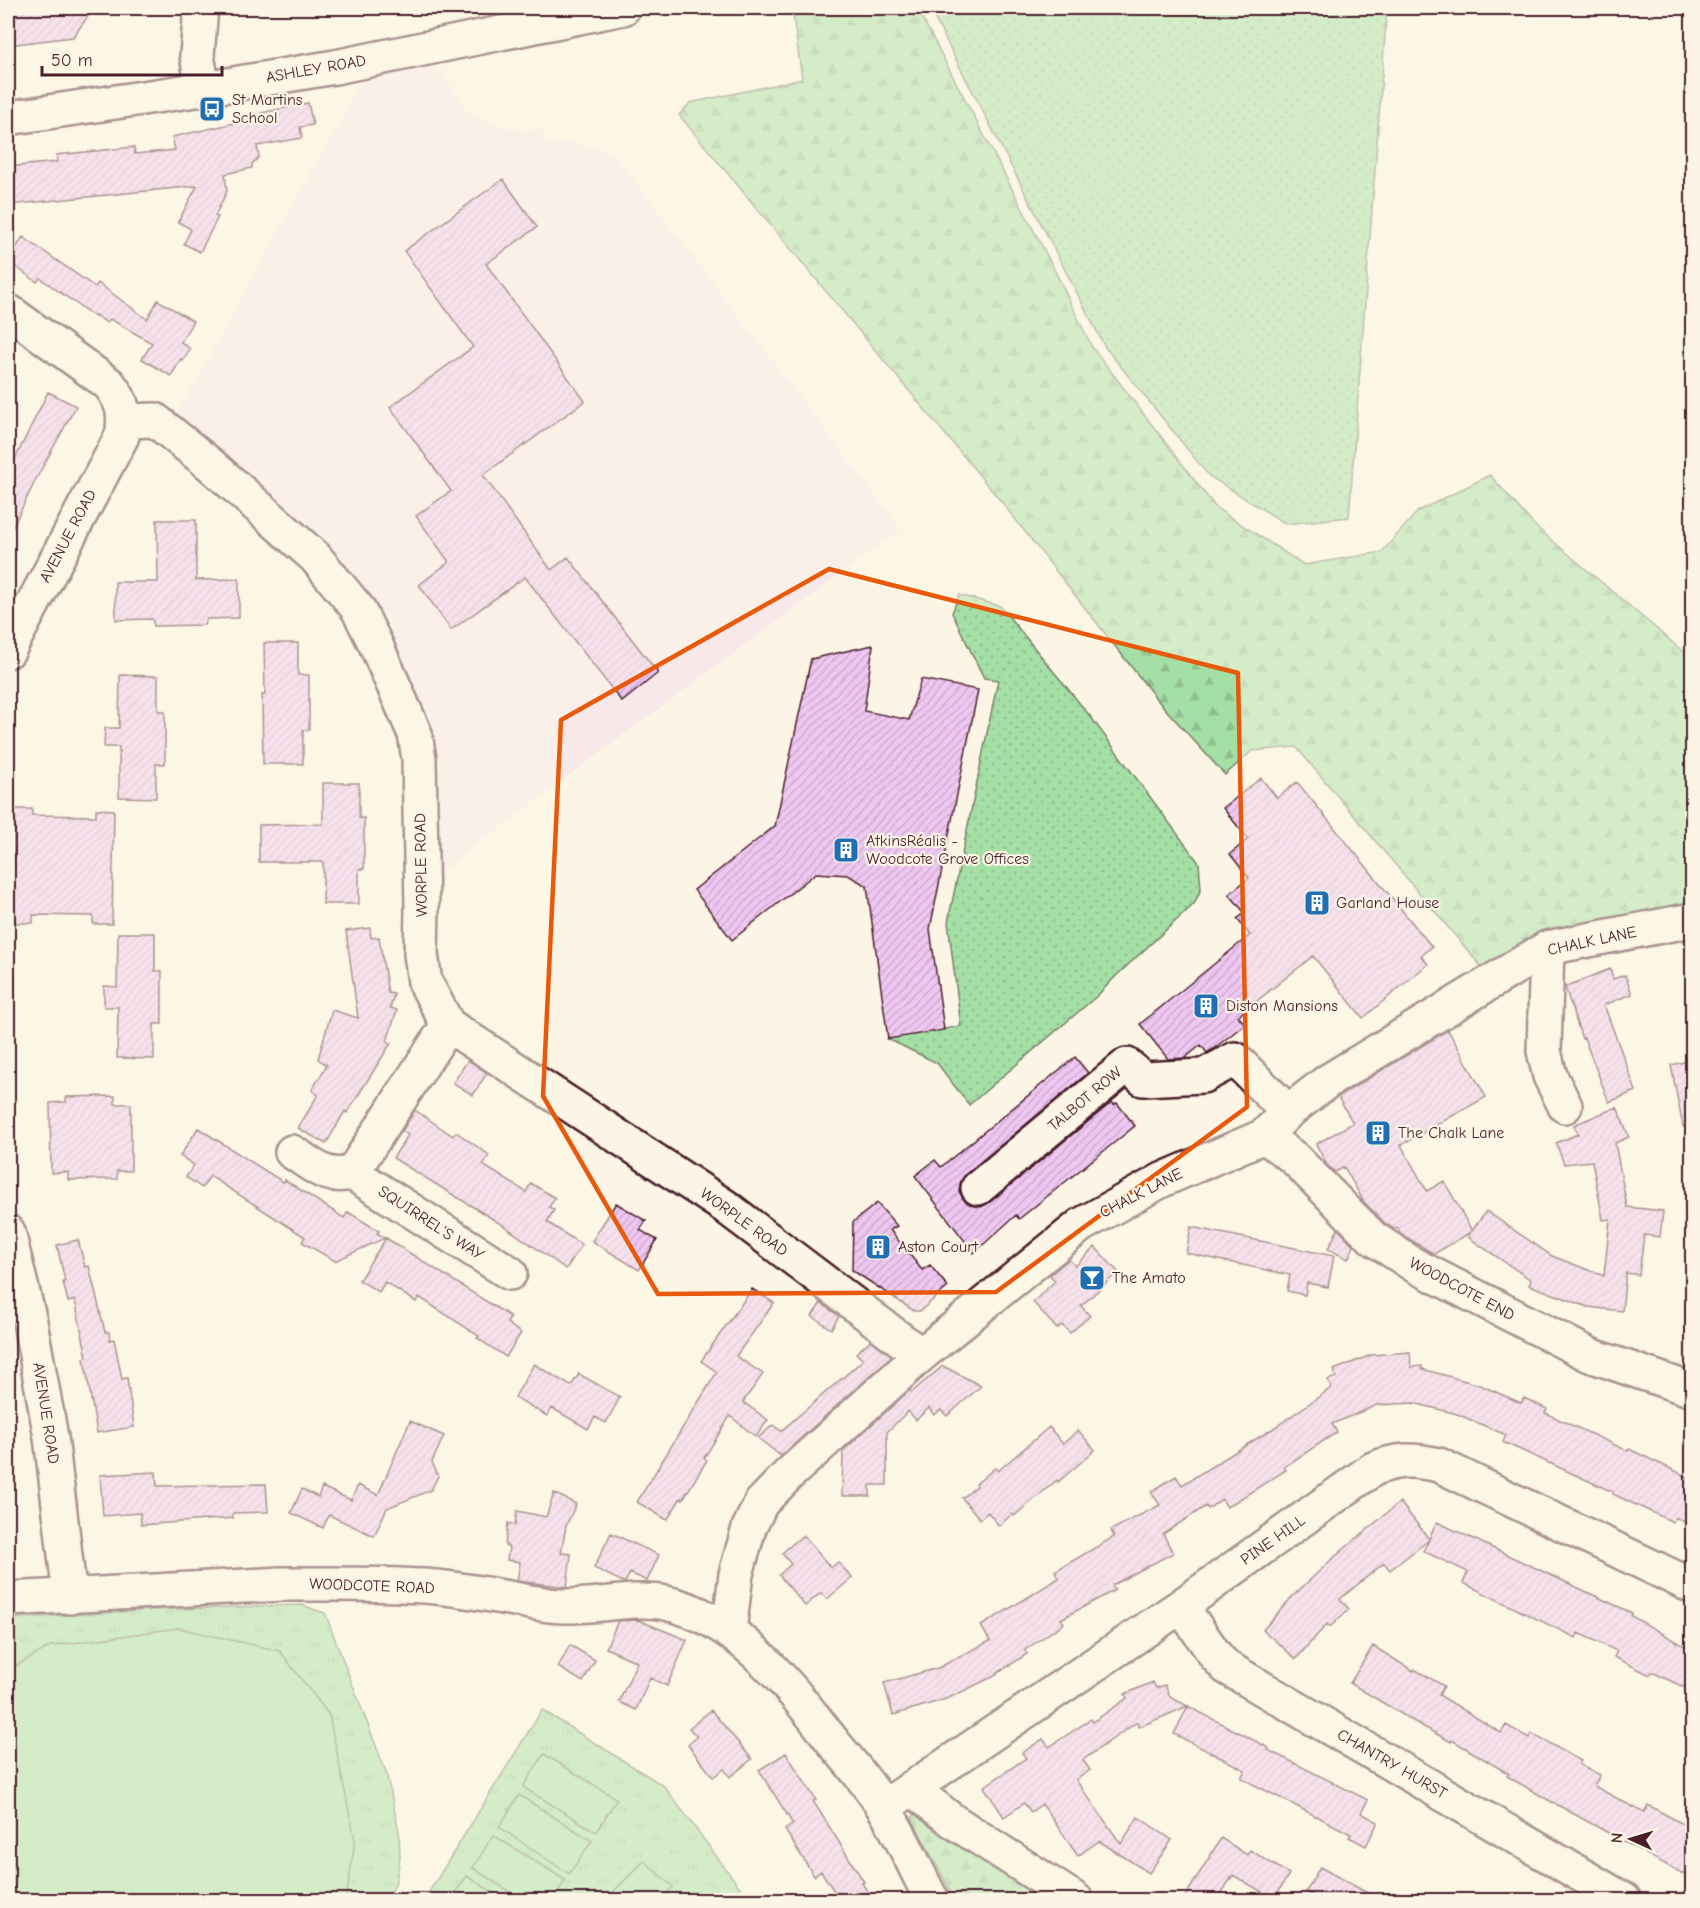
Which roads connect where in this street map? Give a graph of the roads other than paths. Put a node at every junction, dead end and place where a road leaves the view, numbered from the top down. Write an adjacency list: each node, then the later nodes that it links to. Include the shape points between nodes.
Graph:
1 (201, 8): 3 (street, via 197,55)
2 (623, 8): 3 (street, ASHLEY ROAD, via 335,67)
3 (203, 89): 4 (street, ASHLEY ROAD)
4 (8, 118)
5 (8, 311): 6 (street, via 109,384 120,401)
6 (125, 421): 7 (street, AVENUE ROAD, via 122,436); 10 (street, WORPLE ROAD, via 155,420 211,465 315,557 358,609 415,734 419,759 421,954 425,982)
7 (8, 651)
8 (1692, 920): 9 (street, CHALK LANE)
9 (1547, 948): 11 (street, via 1544,1051 1550,1076); 12 (street, CHALK LANE, via 1328,1081)
10 (448, 1025): 15 (street); 20 (street, WORPLE ROAD, via 726,1207)
11 (1565, 1106)
12 (1288, 1112): 13 (street, CHALK LANE); 16 (street, TALBOT ROW, via 1235,1059 1203,1076 1143,1079 1126,1065)
13 (1264, 1136): 20 (street, CHALK LANE, via 1162,1180 1081,1225); 21 (street, WOODCOTE END, via 1294,1158 1373,1238 1414,1265 1590,1355)
14 (292, 1152): 15 (street, via 326,1174)
15 (352, 1173): 18 (street, SQUIRREL'S WAY)
16 (978, 1188)
17 (8, 1232): 19 (street, AVENUE ROAD)
18 (510, 1273)
19 (19, 1325): 23 (street, AVENUE ROAD, via 51,1437)
20 (921, 1354): 26 (street, CHALK LANE, via 761,1503 748,1528 732,1598)
21 (1692, 1390)
22 (1692, 1586): 25 (street, PINE HILL, via 1439,1465 1418,1460 1393,1461 1373,1469)
23 (69, 1597): 24 (street, WOODCOTE ROAD); 26 (street, WOODCOTE ROAD, via 282,1584 424,1586 550,1605 665,1603 692,1611)
24 (8, 1599)
25 (1181, 1606): 27 (street, PINE HILL); 31 (street, CHANTRY HURST, via 1226,1667)
26 (729, 1631): 28 (street, WOODCOTE ROAD, via 761,1657 811,1713)
27 (911, 1788): 28 (street, PINE HILL); 30 (street, via 953,1821)
28 (884, 1807): 29 (street, WOODCOTE ROAD)
29 (932, 1900)
30 (1076, 1900)
31 (1624, 1900)

